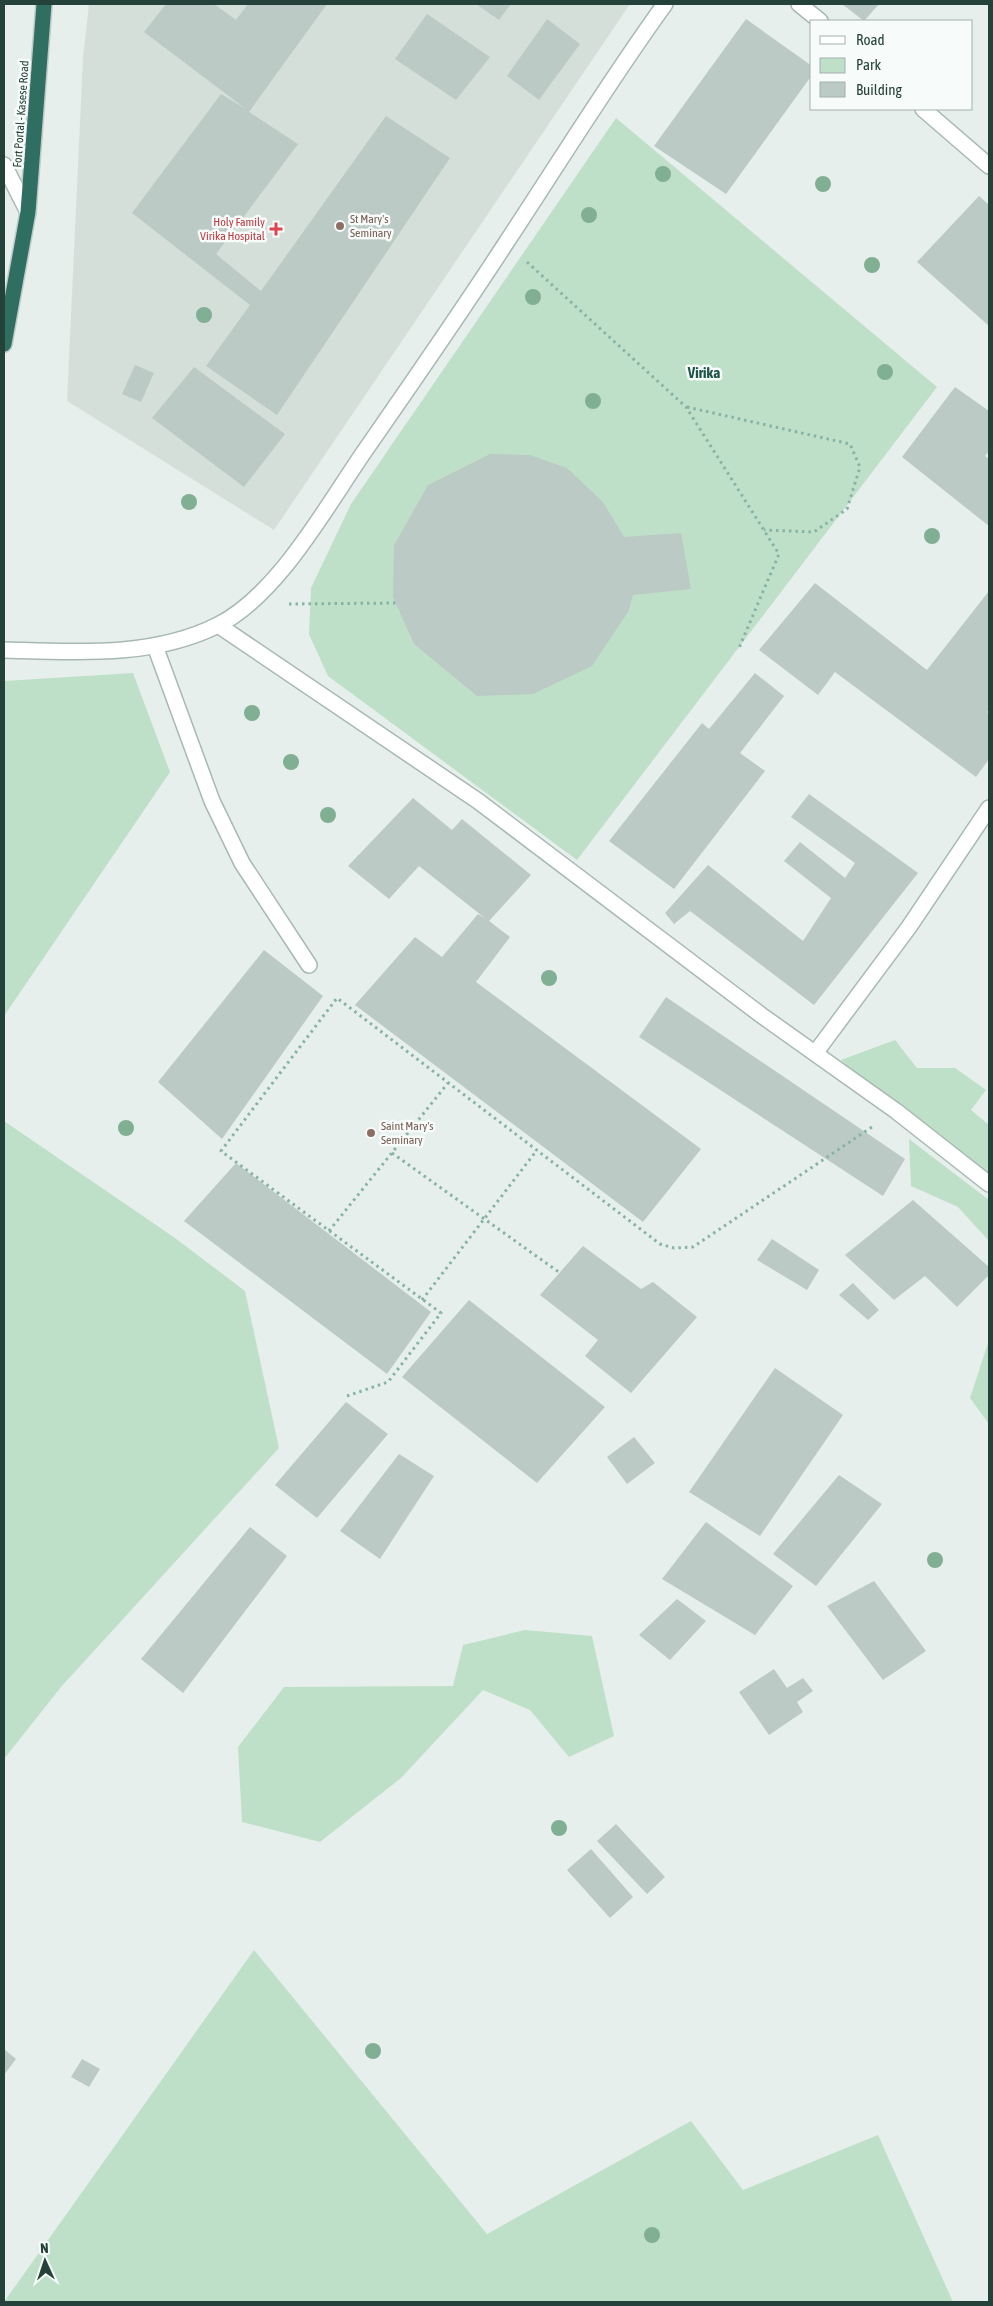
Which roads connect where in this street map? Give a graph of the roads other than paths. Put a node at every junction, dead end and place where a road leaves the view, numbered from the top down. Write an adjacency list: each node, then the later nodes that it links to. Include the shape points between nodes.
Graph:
1 (44, 4): 8 (highway, Fort Portal - Kasese Road)
2 (666, 4): 10 (street, via 615,73 506,244 283,569 249,605)
3 (799, 4): 4 (street)
4 (819, 20)
5 (924, 110): 7 (street)
6 (4, 165): 8 (street)
7 (989, 166)
8 (28, 212): 9 (highway, Fort Portal - Kasese Road)
9 (4, 344)
10 (218, 625): 11 (street); 15 (street, via 478,801 761,1015)
11 (155, 646): 12 (street, via 111,651); 14 (street, via 212,801 242,863)
12 (4, 650)
13 (989, 808): 15 (street, via 909,927)
14 (309, 965)
15 (816, 1052): 16 (street)
16 (989, 1184)

